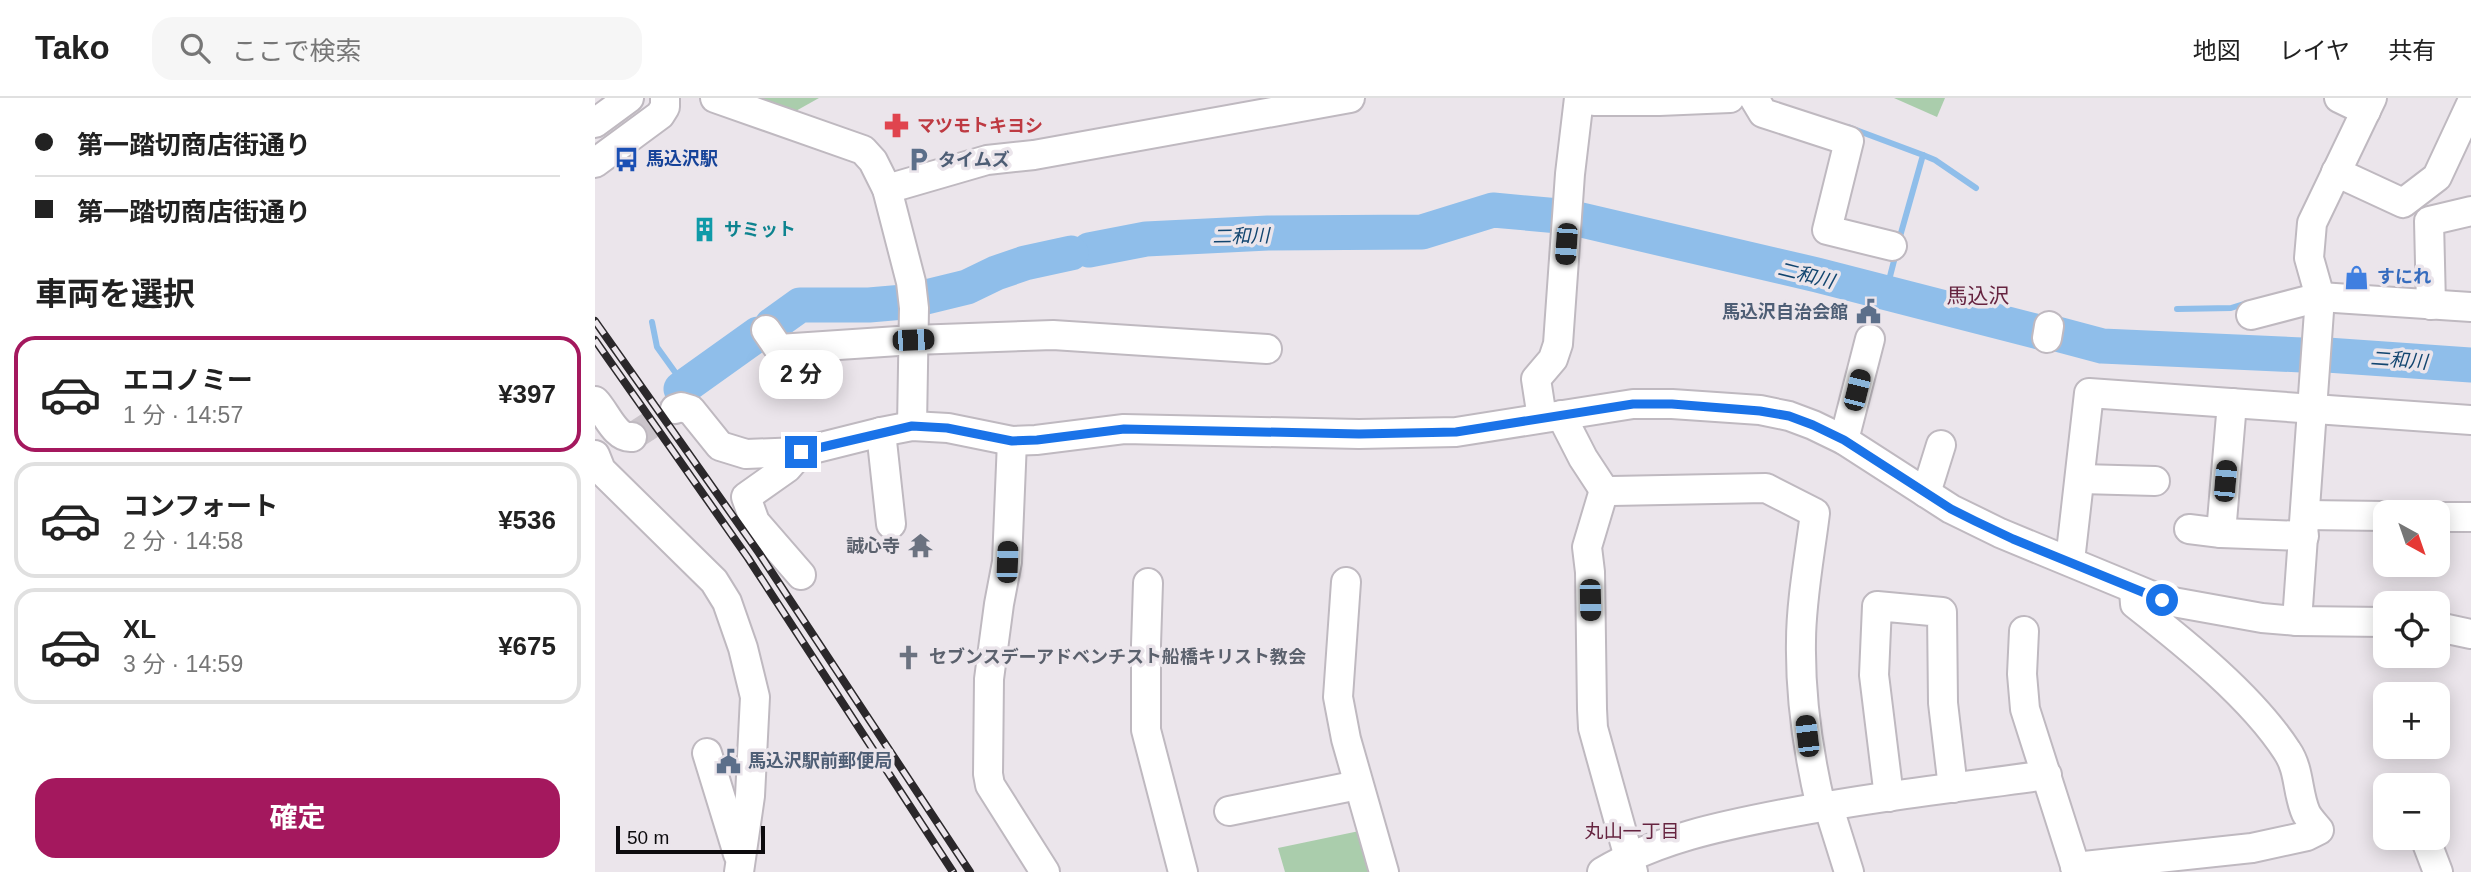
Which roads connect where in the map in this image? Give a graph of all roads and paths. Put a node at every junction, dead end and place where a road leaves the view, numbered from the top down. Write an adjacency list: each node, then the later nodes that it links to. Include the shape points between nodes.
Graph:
1 (629, 98): 11 (street)
2 (665, 98): 12 (street, via 660,115)
3 (715, 98): 14 (street, via 863,150)
4 (1350, 98): 14 (street, via 1034,156 987,160)
5 (1581, 98): 6 (street); 29 (street, via 1573,136 1558,344 1553,359 1536,379)
6 (1730, 98)
7 (1753, 98): 16 (street, via 1763,113 1849,141 1828,230)
8 (2339, 98): 9 (street)
9 (2369, 104): 13 (street)
10 (2471, 104): 13 (street, via 2437,177 2403,203)
11 (595, 122)
12 (595, 163)
13 (2336, 172): 17 (street, via 2312,223 2309,258)
14 (887, 189): 23 (street, via 912,295)
15 (2471, 211): 18 (street, via 2429,221)
16 (1892, 246)
17 (2320, 297): 18 (street); 20 (street); 28 (street)
18 (2431, 305): 19 (street)
19 (2471, 307)
20 (2251, 315)
21 (766, 330): 23 (street, via 779,349)
22 (1870, 339): 34 (street)
23 (913, 340): 24 (street, via 1080,335); 31 (street)
24 (1267, 349)
25 (595, 401): 33 (street, via 619,434)
26 (2232, 403): 28 (street); 39 (street, via 2089,393); 49 (street)
27 (675, 409): 37 (street, via 691,410 720,446 746,454)
28 (2312, 410): 30 (street); 47 (street)
29 (1552, 416): 34 (street, via 1633,404 1760,411 1789,416); 35 (street, via 1456,432 1124,429); 41 (street)
30 (2471, 420)
31 (912, 426): 32 (street); 35 (street)
32 (881, 432): 37 (street); 46 (street)
33 (632, 437)
34 (1844, 440): 42 (street)
35 (1012, 441): 71 (street, via 1007,562 989,679 988,774 990,785)
36 (1941, 445): 42 (street)
37 (801, 452): 51 (street, via 787,468 746,497 755,522)
38 (597, 466): 69 (street, via 714,581 727,602 755,697)
39 (2081, 479): 40 (street); 50 (street)
40 (2155, 481)
41 (1604, 490): 65 (street, via 1766,488 1815,513 1801,639 1810,758); 68 (street, via 1587,547 1591,709)
42 (1926, 493): 50 (street, via 2000,533)
43 (2373, 517): 47 (street)
44 (2450, 517): 45 (street)
45 (2471, 517)
46 (891, 524)
47 (2304, 526): 49 (street); 55 (street)
48 (2189, 529): 49 (street)
49 (2221, 533)
50 (2070, 561): 54 (street)
51 (801, 575)
52 (1346, 582): 62 (street, via 1338,697)
53 (1148, 583): 72 (street, via 1146,730)
54 (2134, 590): 55 (street, via 2199,609); 70 (street, via 2135,604 2208,665 2266,723 2288,752 2307,815 2319,831 2252,848)
55 (2297, 621): 56 (street)
56 (2373, 622)
57 (2450, 630): 59 (street)
58 (2024, 631): 61 (street, via 2025,709)
59 (2471, 634)
60 (707, 753): 69 (street)
61 (2047, 775): 63 (street); 70 (street)
62 (1358, 785): 66 (street); 73 (street)
63 (1953, 788): 64 (street); 64 (street, via 1943,703 1941,612 1877,606 1874,675)
64 (1889, 797): 65 (street)
65 (1824, 806): 68 (street, via 1725,825); 75 (street)
66 (1229, 811)
67 (2430, 850): 76 (street)
68 (1631, 864): 74 (street)
69 (741, 869)
70 (2076, 870)
71 (1045, 872)
72 (1183, 872)
73 (1384, 872)
74 (1602, 872)
75 (1849, 872)
76 (2438, 872)

